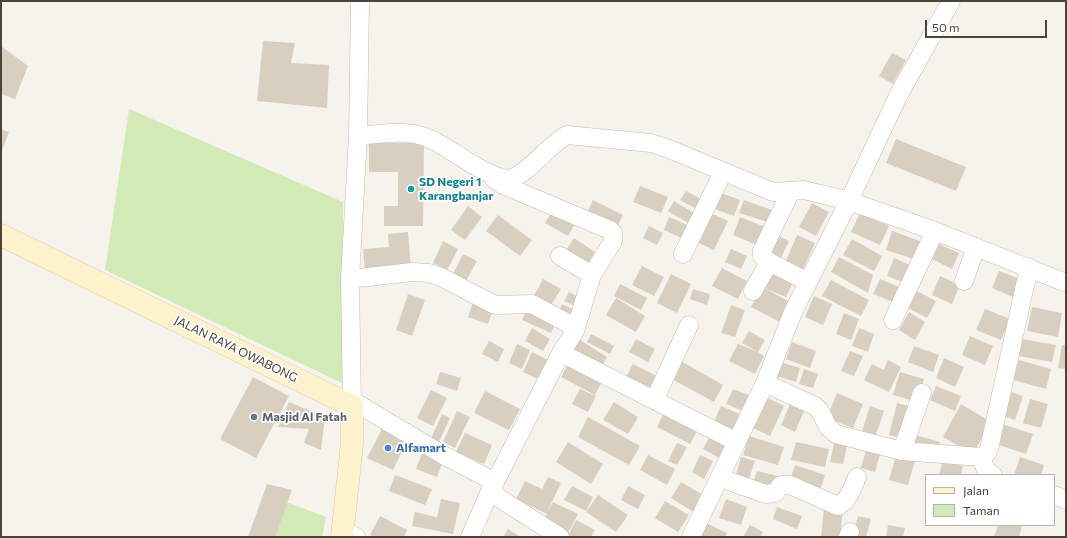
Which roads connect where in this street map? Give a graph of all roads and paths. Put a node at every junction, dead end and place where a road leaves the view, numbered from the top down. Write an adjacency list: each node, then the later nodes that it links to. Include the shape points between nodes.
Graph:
1 (360, 1): 3 (street)
2 (951, 1): 7 (street, via 898,96)
3 (358, 136): 4 (street, via 415,134 438,143); 16 (street)
4 (484, 171): 5 (street, via 500,178 511,178 521,173 555,141 567,135 651,143); 15 (street, via 503,185 610,230 613,233 613,241)
5 (723, 172): 6 (street, via 773,192); 11 (street)
6 (791, 191): 7 (street, via 804,190); 13 (street, via 762,251 762,256)
7 (849, 201): 8 (street); 18 (street)
8 (935, 231): 10 (street); 21 (street)
9 (1, 235): 28 (street, JALAN RAYA OWABONG)
10 (976, 247): 14 (street); 17 (street)
11 (683, 254)
12 (560, 256): 15 (street)
13 (771, 263): 18 (street); 20 (street)
14 (1029, 268): 19 (street); 31 (street, via 989,449)
15 (592, 276): 23 (street)
16 (350, 279): 23 (street, via 412,272 429,273 496,305 532,304); 28 (street)
17 (964, 281)
18 (808, 282): 25 (street, via 793,312)
19 (1066, 283)
20 (753, 291)
21 (893, 320)
22 (689, 324): 27 (street)
23 (575, 327): 24 (street)
24 (561, 353): 27 (street); 35 (street)
25 (765, 383): 29 (street); 30 (street, via 815,406 828,427 836,434)
26 (922, 393): 30 (street)
27 (655, 399): 29 (street)
28 (353, 403): 35 (street); 38 (street)
29 (737, 442): 34 (street)
30 (902, 451): 31 (street)
31 (981, 457): 32 (street, via 986,470)
32 (992, 474)
33 (857, 477): 34 (street, via 849,495 838,506 790,485 780,486 775,493 766,494)
34 (720, 478): 41 (street)
35 (493, 486): 39 (street); 40 (street, via 499,498)
36 (1055, 495): 37 (street)
37 (1066, 500)
38 (347, 535)
39 (470, 537)
40 (560, 537)
41 (691, 537)

